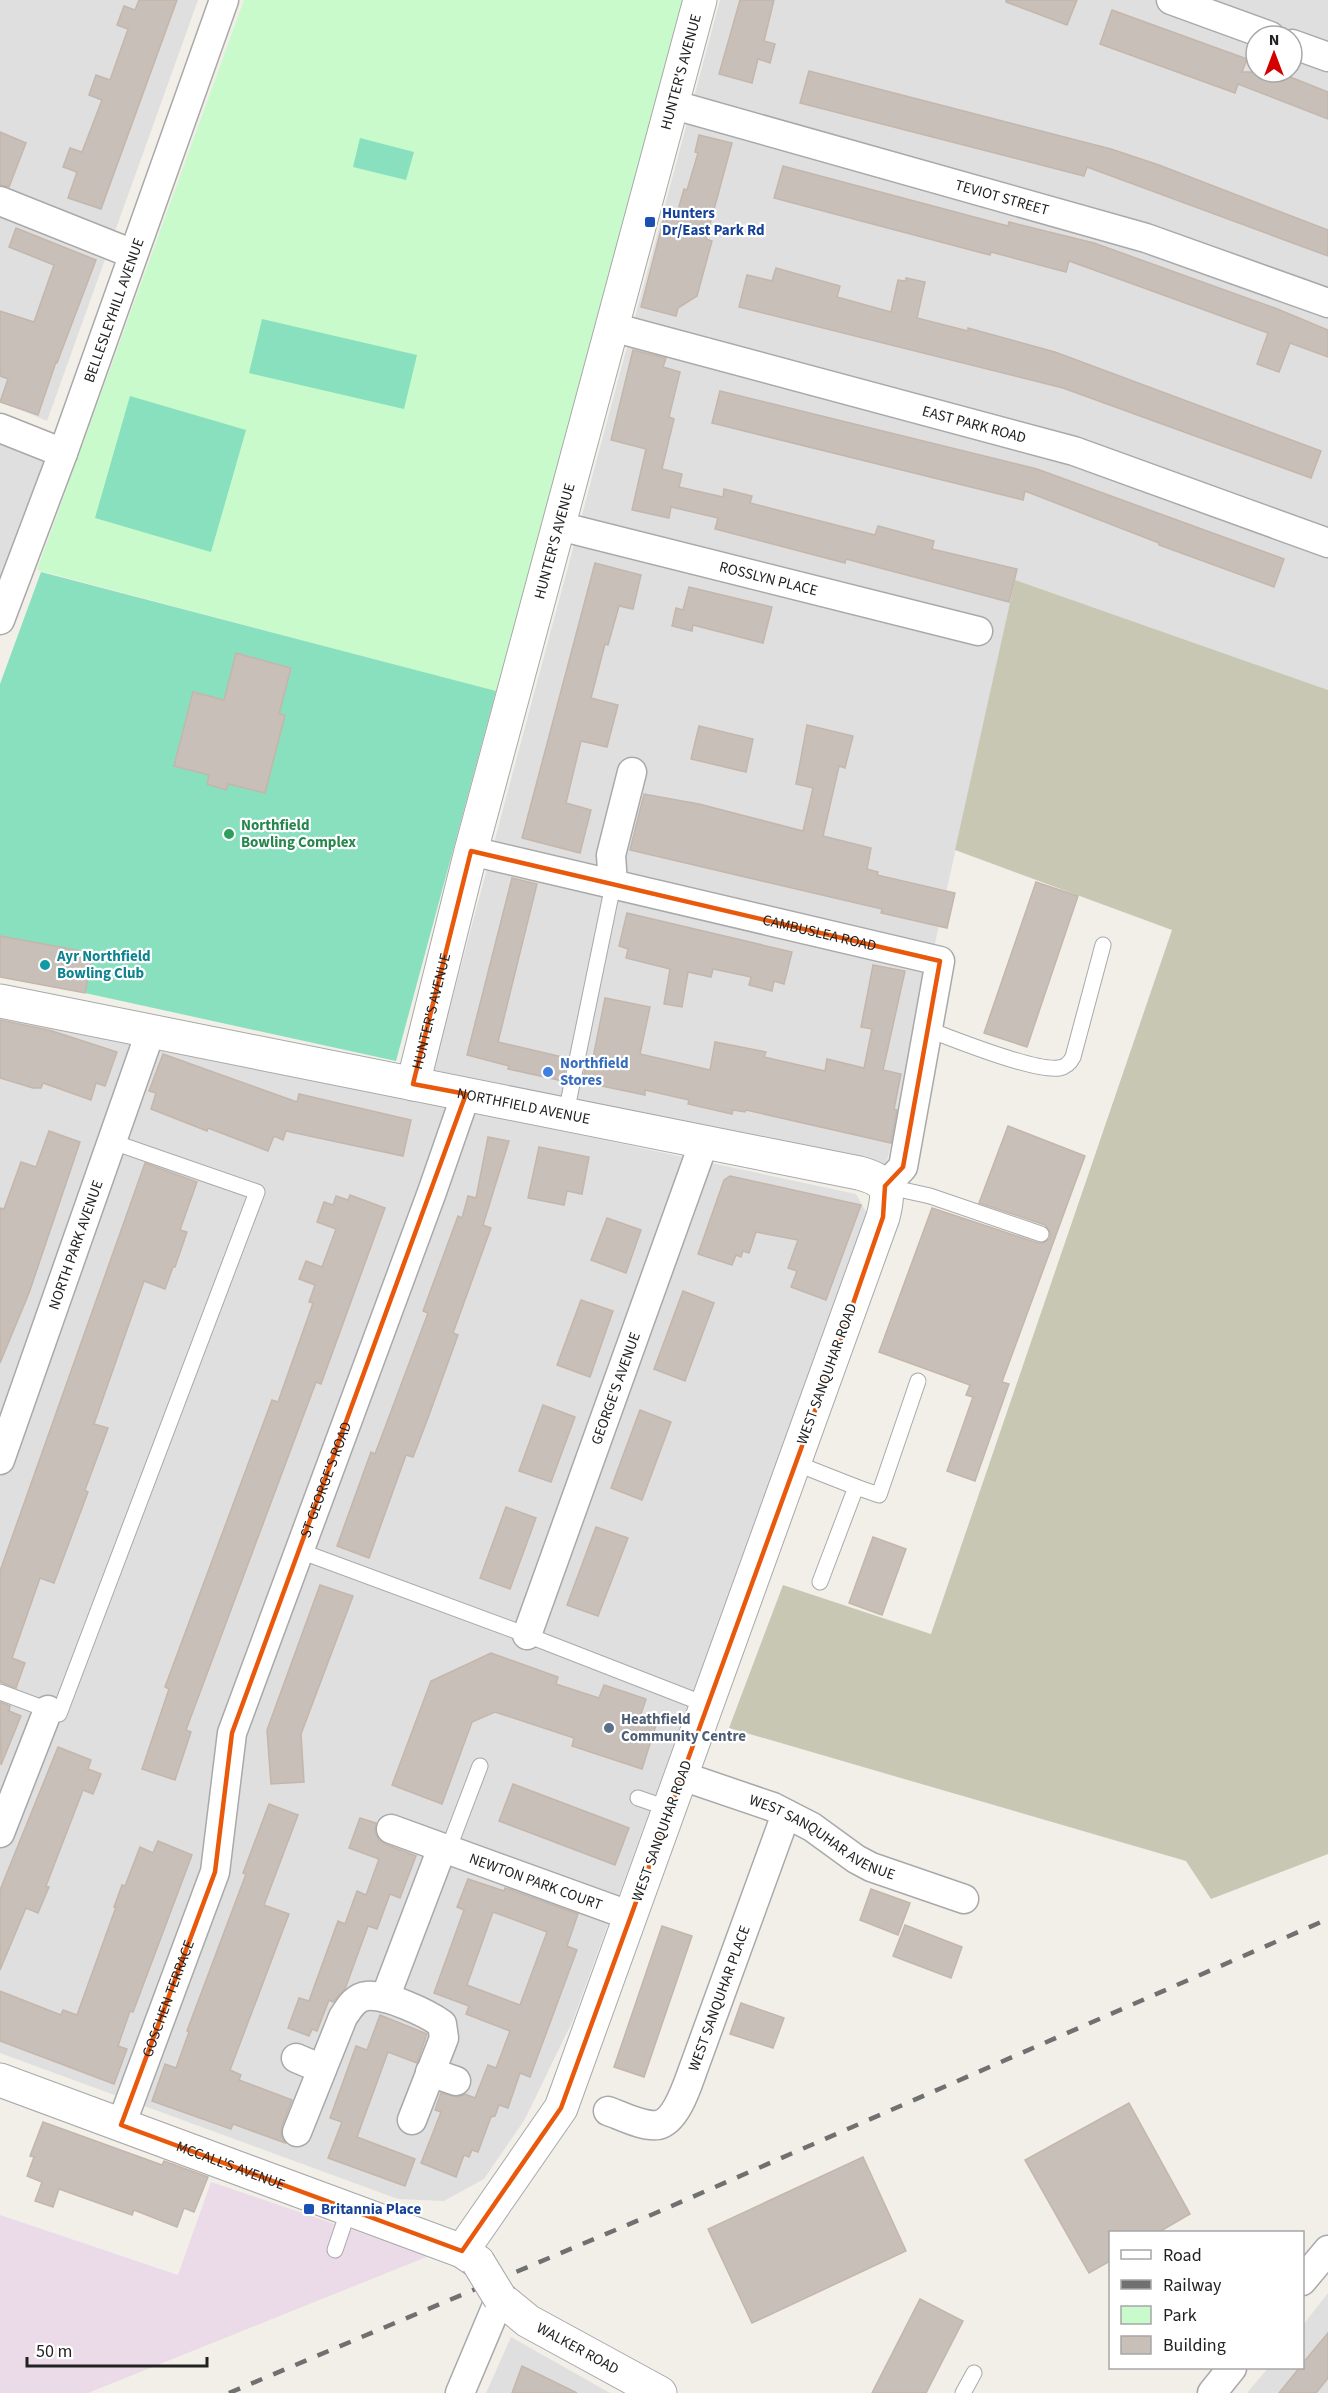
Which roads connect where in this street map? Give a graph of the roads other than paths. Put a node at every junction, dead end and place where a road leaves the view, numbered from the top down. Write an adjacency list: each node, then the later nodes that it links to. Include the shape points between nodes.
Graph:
1 (224, 0): 9 (street, BELLESLEYHILL AVENUE)
2 (700, 0): 7 (street, HUNTER'S AVENUE)
3 (1171, 0): 4 (street)
4 (1244, 27)
5 (1304, 48): 6 (street)
6 (1328, 57)
7 (671, 104): 10 (street, TEVIOT STREET, via 1146,238); 11 (street, HUNTER'S AVENUE)
8 (0, 201): 9 (street)
9 (133, 254): 13 (street, BELLESLEYHILL AVENUE)
10 (1328, 303)
11 (612, 327): 14 (street, HUNTER'S AVENUE); 15 (street, EAST PARK ROAD, via 1074,451)
12 (0, 428): 13 (street)
13 (63, 453): 16 (street, BELLESLEYHILL AVENUE)
14 (559, 526): 17 (street, ROSSLYN PLACE); 19 (street, HUNTER'S AVENUE)
15 (1328, 543)
16 (0, 620)
17 (978, 631)
18 (632, 772): 20 (street, via 611,855)
19 (471, 851): 20 (street, CAMBUSLEA ROAD); 25 (street, HUNTER'S AVENUE)
20 (613, 885): 24 (street, CAMBUSLEA ROAD, via 940,961); 27 (lane)
21 (1103, 945): 24 (lane, via 1070,1063 1051,1068 1010,1059)
22 (0, 1001): 23 (street, NORTHFIELD AVENUE)
23 (151, 1030): 25 (street, NORTHFIELD AVENUE); 28 (street, NORTH PARK AVENUE)
24 (933, 1031): 30 (street, CAMBUSLEA ROAD, via 903,1167)
25 (413, 1084): 26 (street, NORTHFIELD AVENUE)
26 (466, 1094): 27 (street, NORTHFIELD AVENUE); 36 (street, ST GEORGE'S ROAD)
27 (566, 1113): 29 (street, NORTHFIELD AVENUE)
28 (110, 1141): 33 (street, NORTH PARK AVENUE); 41 (lane, via 256,1192 59,1714)
29 (705, 1142): 30 (street, NORTHFIELD AVENUE, via 859,1173 877,1178); 38 (street, GEORGE'S AVENUE)
30 (885, 1186): 31 (lane, NORTHFIELD AVENUE, via 930,1196); 34 (street, WEST SANQUHAR ROAD, via 888,1200 883,1217)
31 (1041, 1234)
32 (918, 1381): 35 (lane, via 879,1495)
33 (0, 1460)
34 (795, 1463): 35 (lane); 40 (street, WEST SANQUHAR ROAD)
35 (856, 1487): 37 (lane)
36 (300, 1551): 38 (lane); 50 (street, ST GEORGE'S ROAD, via 232,1733)
37 (820, 1582)
38 (527, 1635): 40 (lane)
39 (0, 1692): 41 (lane)
40 (707, 1705): 43 (street, WEST SANQUHAR ROAD)
41 (48, 1710): 48 (street)
42 (480, 1766): 49 (lane)
43 (682, 1776): 45 (street, WEST SANQUHAR ROAD); 46 (street, WEST SANQUHAR AVENUE)
44 (638, 1798): 45 (lane)
45 (670, 1809): 52 (street, WEST SANQUHAR ROAD)
46 (786, 1814): 51 (street, WEST SANQUHAR AVENUE, via 872,1867); 57 (street, WEST SANQUHAR PLACE, via 680,2101 670,2118 659,2125 648,2124)
47 (391, 1829): 49 (street, NEWTON PARK COURT)
48 (0, 1833)
49 (445, 1849): 52 (street, NEWTON PARK COURT); 53 (street)
50 (215, 1872): 59 (street, GOSCHEN TERRACE)
51 (964, 1899)
52 (630, 1916): 64 (street, WEST SANQUHAR ROAD, via 561,2108)
53 (385, 1998): 55 (street, via 366,1996 351,2003); 58 (street, via 442,2024 443,2076)
54 (296, 2058): 55 (street)
55 (322, 2069): 60 (street)
56 (0, 2080): 59 (street, MCCALL'S AVENUE)
57 (608, 2111)
58 (412, 2120)
59 (121, 2125): 61 (street, MCCALL'S AVENUE)
60 (297, 2132)
61 (349, 2209): 62 (lane); 64 (street, MCCALL'S AVENUE)
62 (335, 2250)
63 (1328, 2250): 65 (street)
64 (470, 2256): 66 (street, WALKER ROAD, bridge)
65 (1304, 2279)
66 (500, 2298): 69 (street); 70 (street, WALKER ROAD, via 528,2321)
67 (1230, 2369): 72 (street)
68 (974, 2373): 71 (lane)
69 (460, 2393)
70 (660, 2393)
71 (963, 2393)
72 (1212, 2393)

